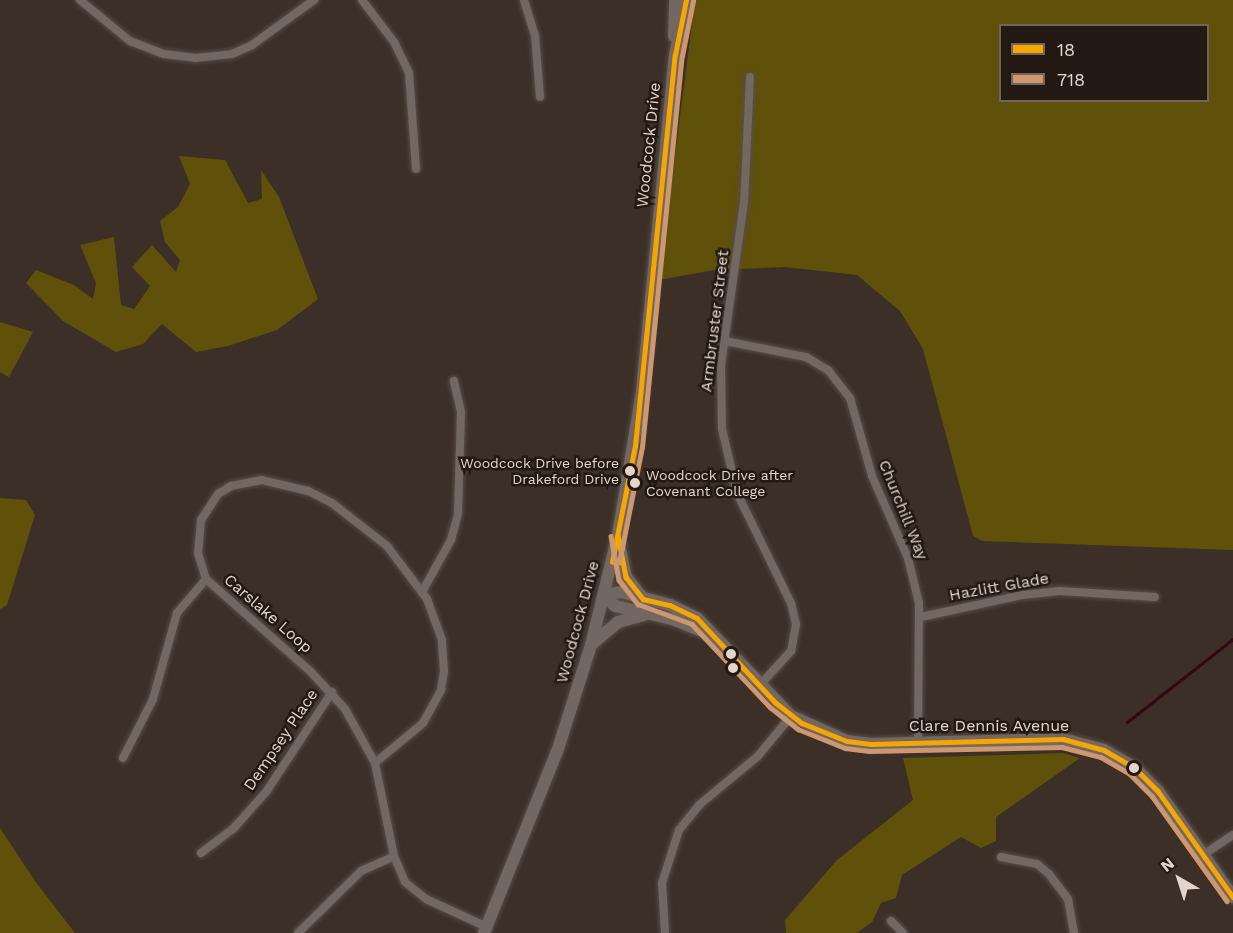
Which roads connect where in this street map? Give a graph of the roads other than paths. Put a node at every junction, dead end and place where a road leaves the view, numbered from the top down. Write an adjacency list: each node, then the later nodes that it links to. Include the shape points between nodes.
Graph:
1 (80, 0): 2 (street, via 108,27 135,43 164,54 195,58 232,54 252,45)
2 (314, 0)
3 (363, 0): 10 (street, via 394,42 409,73)
4 (524, 0): 9 (street, via 535,35)
5 (675, 0): 7 (main road, Woodcock Drive)
6 (686, 0): 7 (main road, Woodcock Drive)
7 (675, 55): 13 (main road, Woodcock Drive, via 644,368 632,469)
8 (750, 77): 11 (street, Armbruster Street, via 743,212)
9 (540, 97)
10 (416, 170)
11 (725, 341): 20 (street, Churchill Way, via 806,357 841,383 853,406 872,476 908,558); 23 (street, Armbruster Street, via 720,397 728,461 749,524 790,603 796,624 791,651)
12 (454, 381): 15 (street, via 461,412 458,513 451,540)
13 (618, 535): 16 (main road, Woodcock Drive); 18 (main road, via 626,577)
14 (206, 579): 15 (street, Carslake Loop, via 197,536 208,506 231,486 262,480 308,492 355,518 387,546); 24 (street, Carslake Loop); 27 (street, via 177,613 153,699)
15 (422, 592): 28 (street, Carslake Loop, via 442,640 441,690 423,723)
16 (604, 595): 18 (main road, Clare Dennis Avenue, via 621,592); 19 (main road, Clare Dennis Avenue, via 615,606); 22 (main road, Woodcock Drive)
17 (1155, 597): 20 (street, Hazlitt Glade, via 1090,592 1032,594)
18 (643, 599): 21 (main road, Clare Dennis Avenue, via 670,605 697,618)
19 (651, 613): 21 (main road, Clare Dennis Avenue); 22 (main road, via 618,622)
20 (921, 617): 26 (street, Churchill Way)
21 (714, 636): 23 (main road, Clare Dennis Avenue)
22 (591, 645): 36 (main road, Woodcock Drive, via 554,759)
23 (760, 685): 25 (main road, Clare Dennis Avenue)
24 (332, 692): 28 (street, Carslake Loop); 30 (street, Dempsey Place, via 266,792 233,829)
25 (791, 716): 26 (main road, Clare Dennis Avenue, via 847,741); 38 (street, via 763,751 699,805 679,830 662,883)
26 (918, 742): 31 (main road, Clare Dennis Avenue, via 1063,739 1104,750 1131,765 1150,782)
27 (123, 758)
28 (375, 763): 32 (street, Carslake Loop)
29 (1233, 835): 31 (street)
30 (201, 853)
31 (1203, 855): 34 (main road, Clare Dennis Avenue)
32 (394, 856): 36 (street, Carslake Loop, via 398,869 415,892); 37 (street, via 361,871)
33 (1001, 857): 40 (street, via 1037,864 1049,874 1068,899)
34 (1233, 897)
35 (891, 921): 39 (street)
36 (485, 930)
37 (298, 933)
38 (665, 933)
39 (903, 933)
40 (1074, 933)

